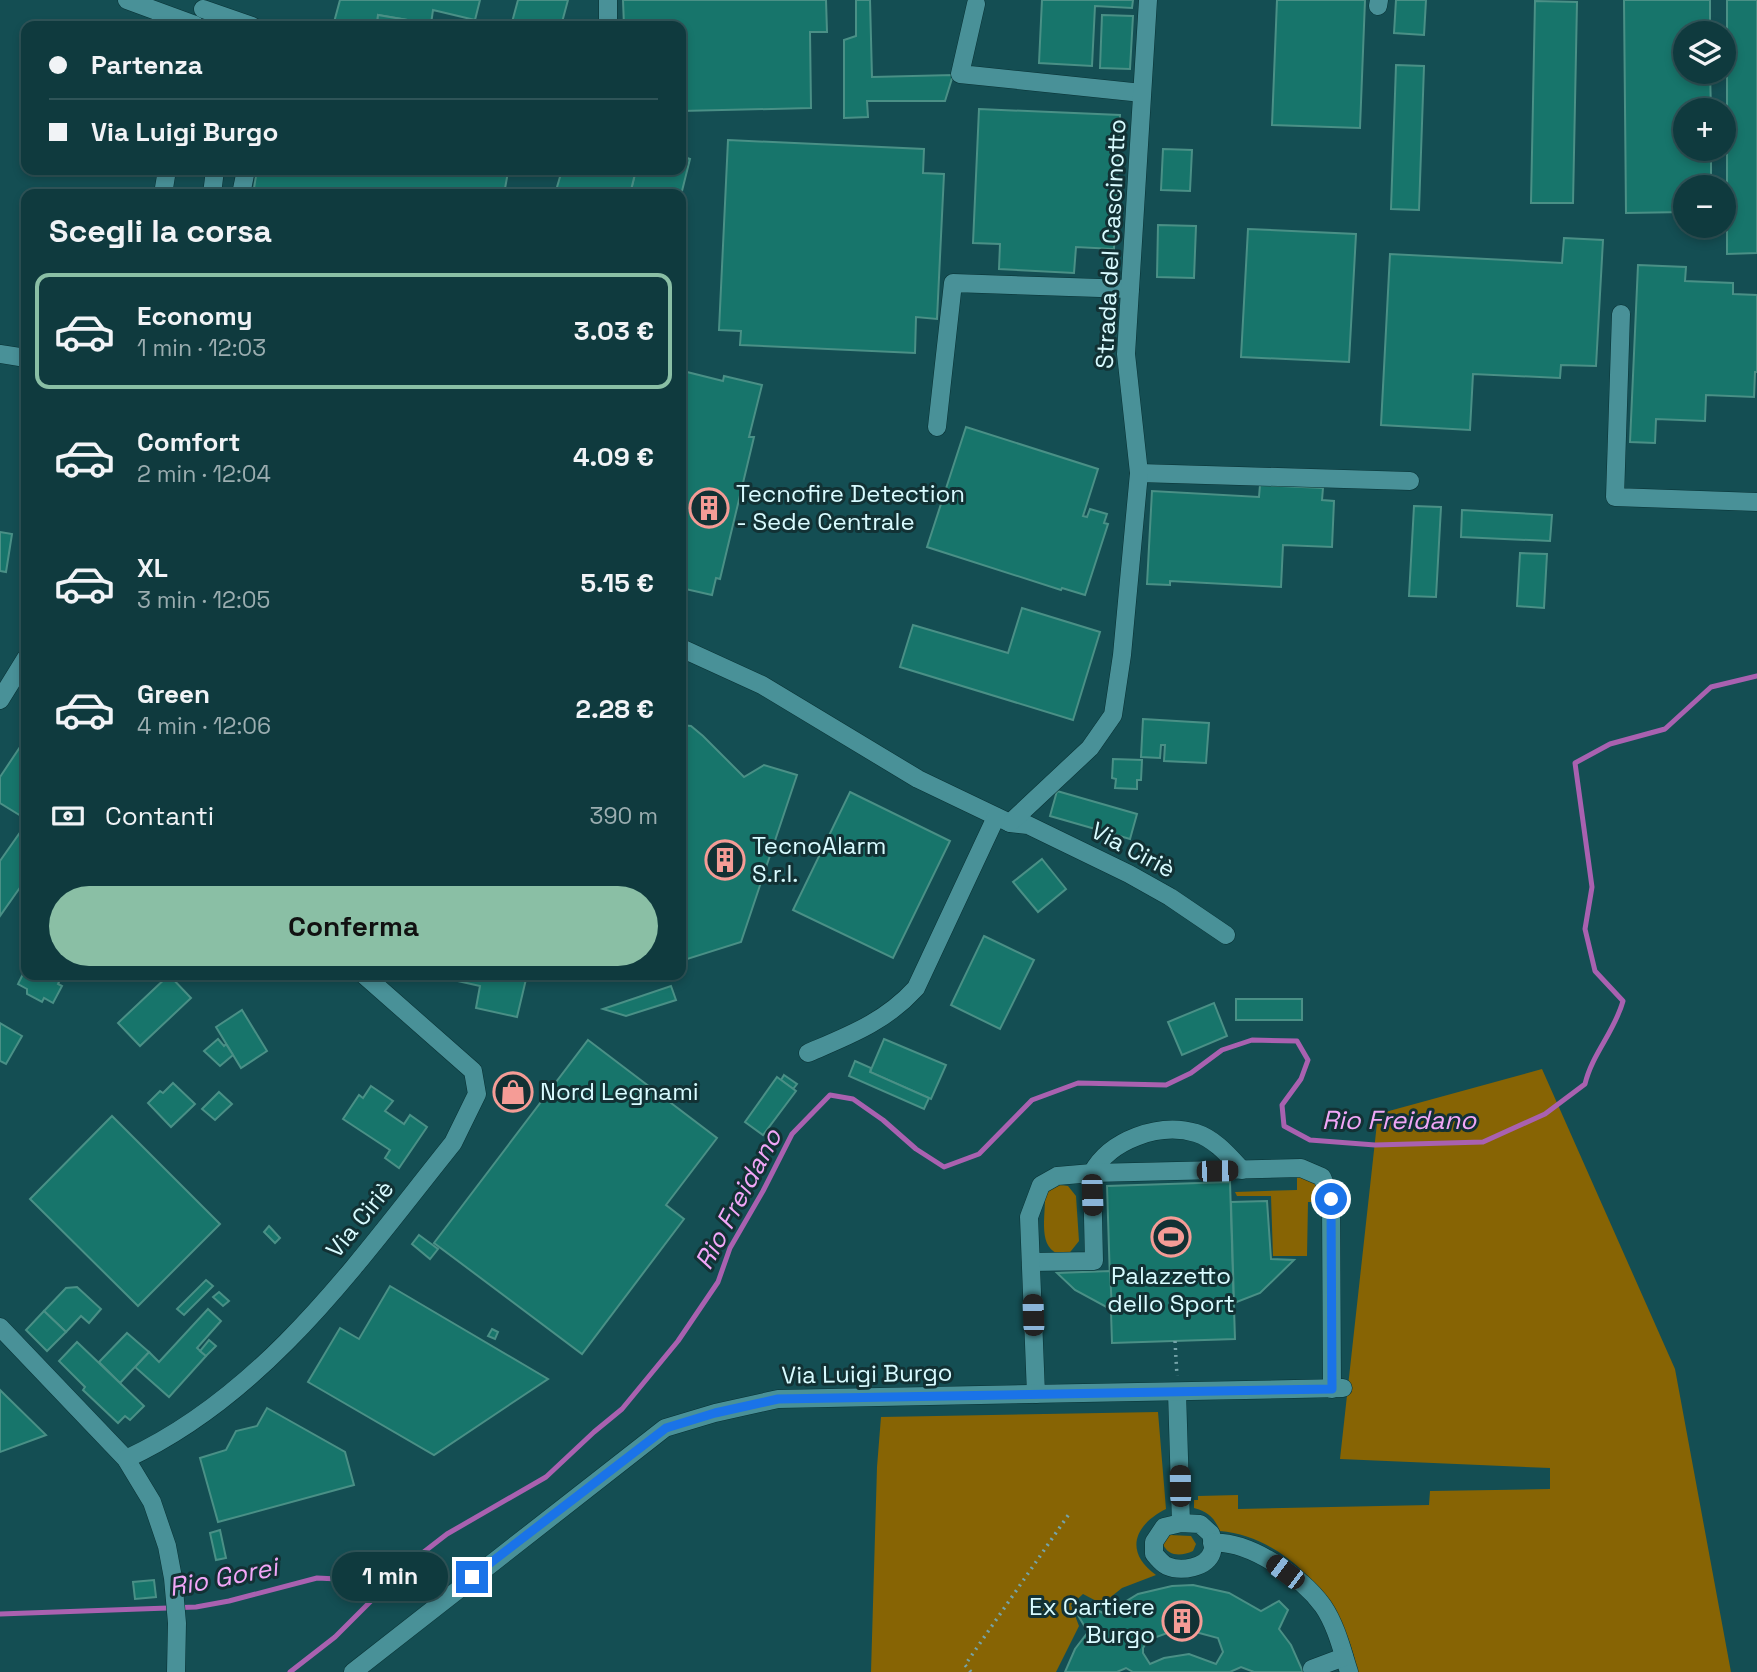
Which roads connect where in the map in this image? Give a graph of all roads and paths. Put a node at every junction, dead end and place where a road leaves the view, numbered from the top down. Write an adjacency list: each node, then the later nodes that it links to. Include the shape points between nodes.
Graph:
1 (127, 0): 5 (street)
2 (608, 0): 7 (street)
3 (1148, 0): 8 (street, Strada del Cascinotto)
4 (976, 4): 8 (street, via 960,74)
5 (201, 15): 6 (street)
6 (229, 21)
7 (608, 21)
8 (1142, 93): 9 (street, Strada del Cascinotto)
9 (1130, 289): 13 (street, via 953,283); 14 (street, Strada del Cascinotto, via 1126,354)
10 (1621, 314): 16 (street, via 1615,497)
11 (0, 354): 12 (street)
12 (21, 357)
13 (937, 428)
14 (1139, 473): 15 (street); 20 (street, Strada del Cascinotto, via 1113,715 1090,748)
15 (1410, 481)
16 (1757, 502)
17 (686, 650): 20 (street, Via Ciriè, via 762,685 918,779)
18 (21, 666): 19 (street)
19 (0, 700)
20 (1003, 820): 21 (street, Via Ciriè, via 1028,825 1129,874); 23 (street, via 916,988 884,1017)
21 (1226, 935)
22 (370, 980): 31 (street, Via Ciriè, via 473,1071 477,1094 453,1143 326,1301 255,1372 202,1416)
23 (808, 1053)
24 (1242, 1170): 25 (street); 25 (street, via 1222,1147 1196,1133 1167,1131 1140,1134 1113,1149); 29 (street, Via Luigi Burgo, via 1301,1168 1322,1177 1331,1199 1338,1388)
25 (1092, 1173): 26 (street, via 1057,1176 1041,1185 1029,1217); 26 (street, via 1094,1261)
26 (1031, 1262): 30 (street)
27 (0, 1326): 31 (street)
28 (1175, 1341): 29 (path)
29 (1177, 1392): 30 (street, Via Luigi Burgo); 33 (street)
30 (1036, 1394): 38 (street, Via Luigi Burgo, via 778,1399 666,1428)
31 (126, 1459): 37 (street, via 152,1502 167,1546 177,1623)
32 (1069, 1514): 39 (path, via 965,1665)
33 (1181, 1523): 34 (street, via 1200,1524 1211,1534); 34 (street, via 1164,1527 1154,1542 1154,1554 1164,1565 1175,1568 1206,1563)
34 (1212, 1543): 35 (street, via 1244,1548 1270,1560 1300,1583 1323,1606)
35 (1347, 1665): 36 (street)
36 (1312, 1669)
37 (176, 1672)
38 (353, 1672)
39 (971, 1672)

